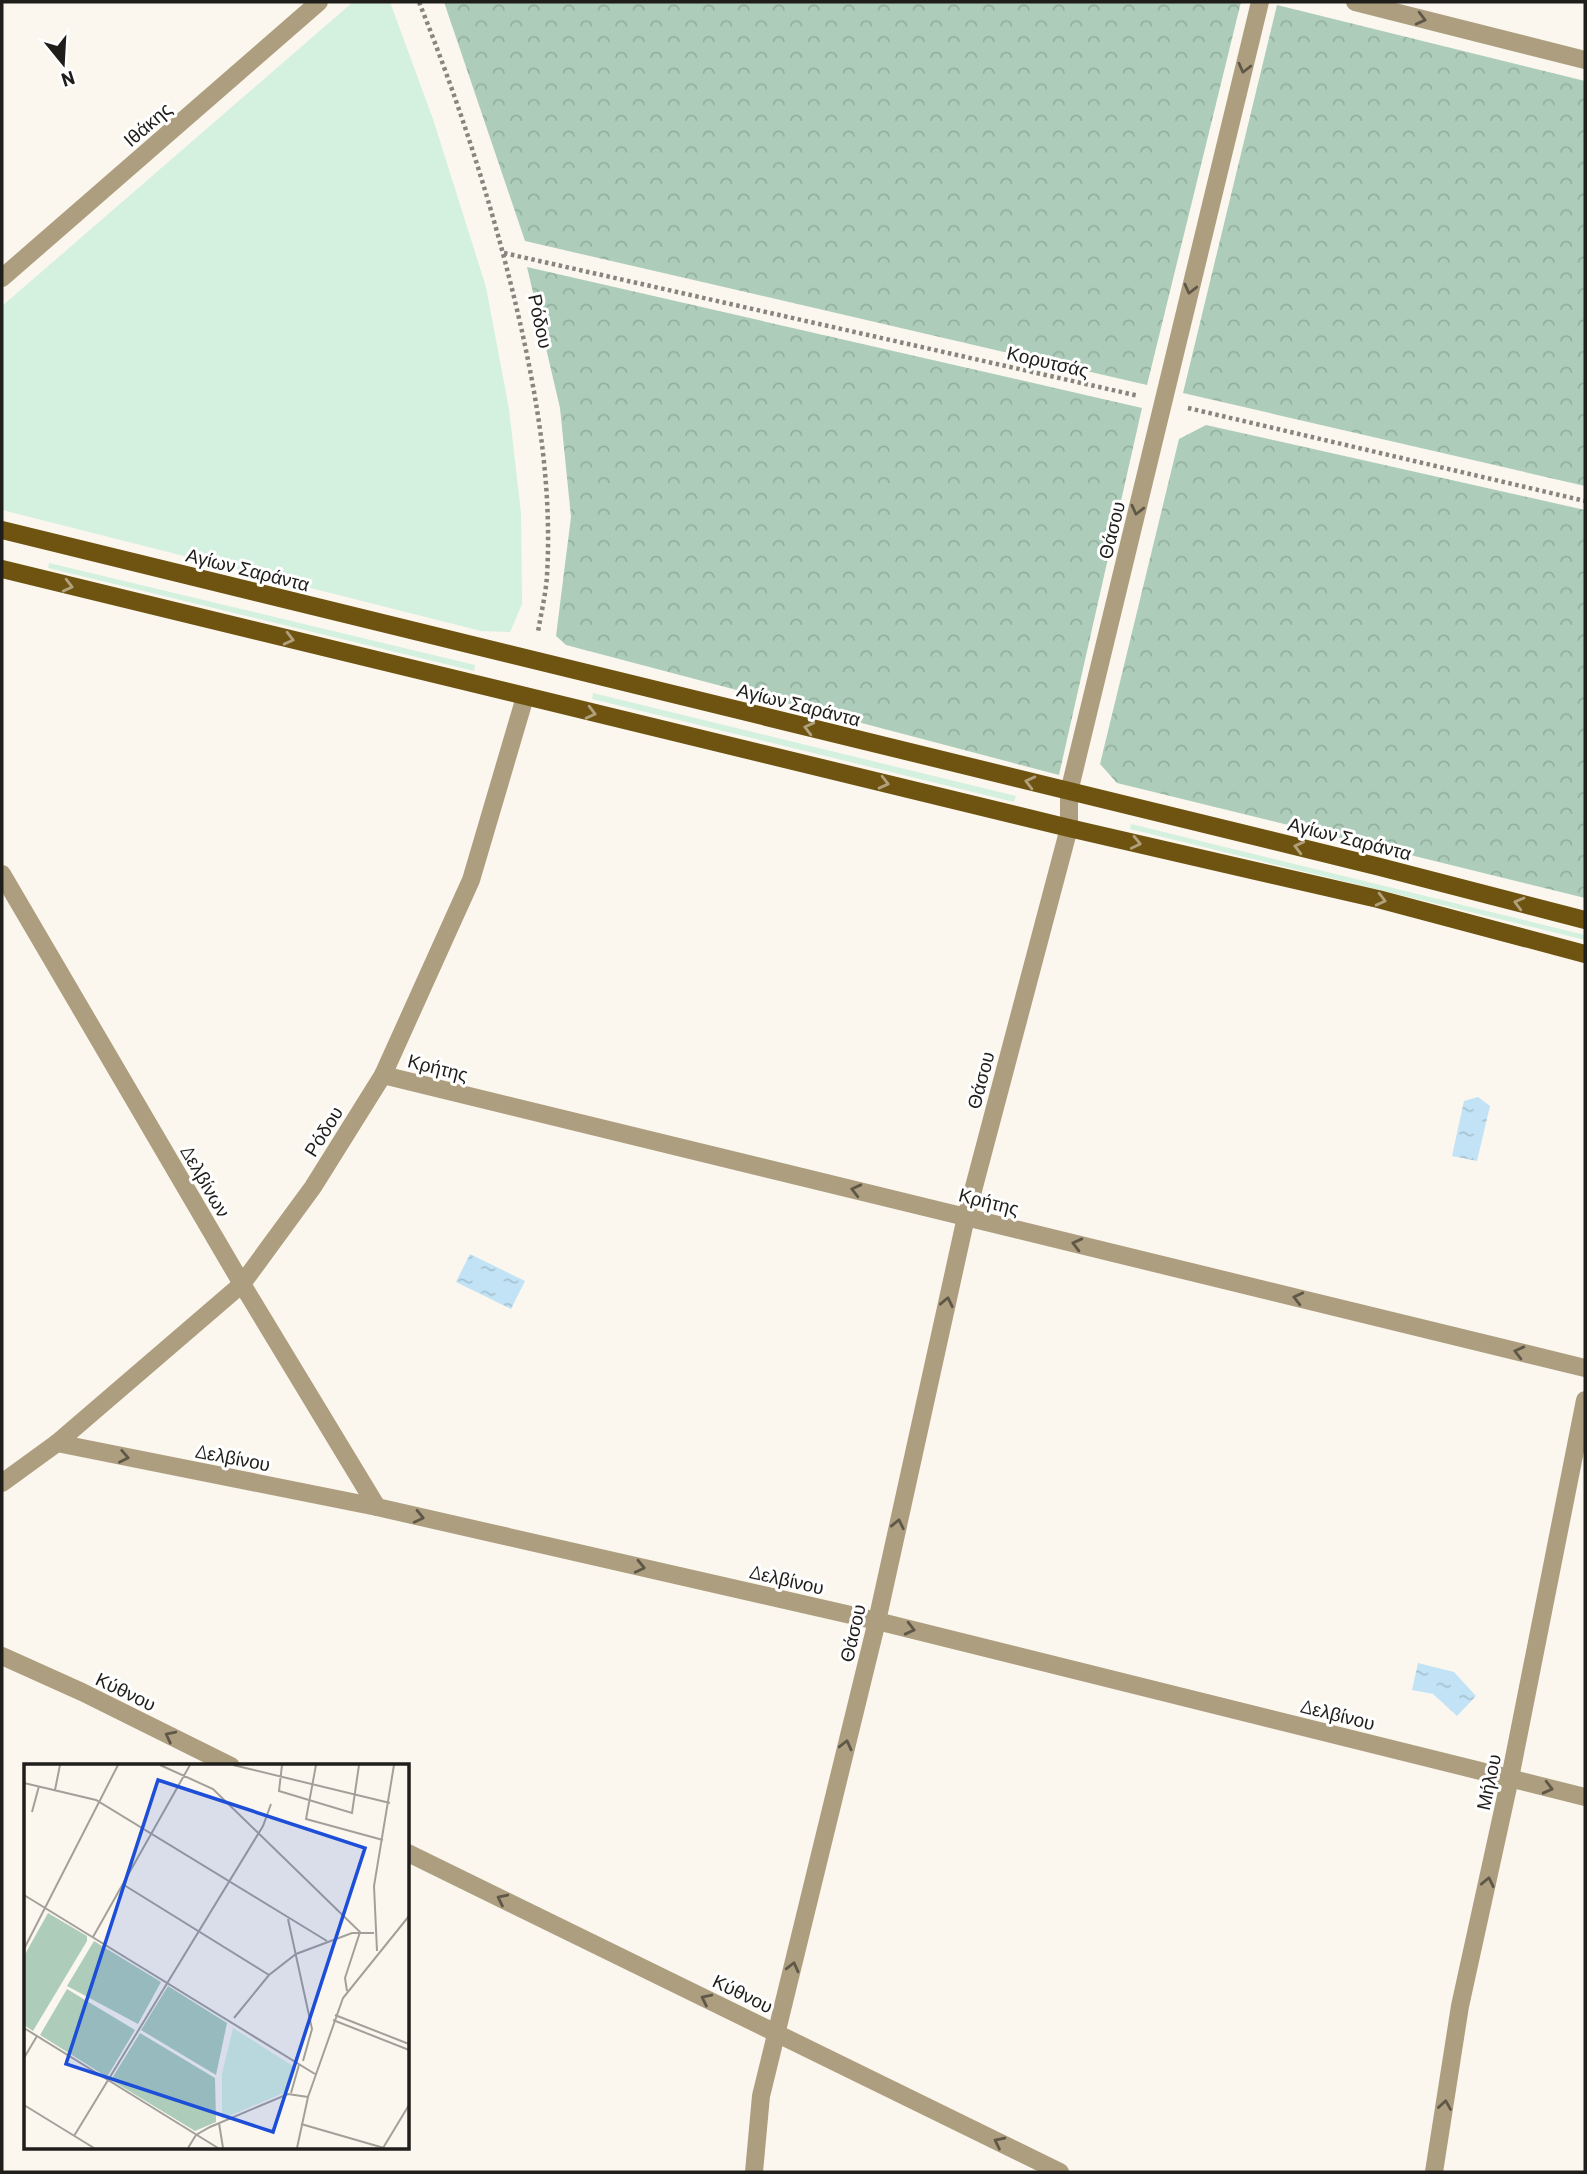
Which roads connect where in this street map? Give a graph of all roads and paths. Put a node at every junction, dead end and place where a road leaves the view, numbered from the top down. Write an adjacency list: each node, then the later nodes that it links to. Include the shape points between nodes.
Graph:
1 (319, 2): 7 (street, Ιθάκης)
2 (419, 2): 6 (path, Ρόδου, via 449,78)
3 (1260, 2): 8 (street, Θάσου, one-way to 8)
4 (1355, 2): 5 (street, one-way to 5)
5 (1585, 60)
6 (504, 253): 8 (path, Κορυτσάς); 12 (path, Ρόδου, via 536,398 548,499 547,576)
7 (2, 278)
8 (1163, 402): 9 (path, Κορυτσάς); 14 (street, Θάσου, one-way to 14)
9 (1585, 501)
10 (2, 530): 12 (main road, Αγίων Σαράντα)
11 (2, 569): 13 (main road, one-way to 13)
12 (533, 661): 14 (main road, Αγίων Σαράντα, one-way to 12)
13 (525, 697): 15 (main road, one-way to 15); 19 (street, Ρόδου, via 471,880)
14 (1069, 792): 15 (street, Θάσου); 17 (main road, Αγίων Σαράντα, one-way to 14)
15 (1069, 828): 18 (main road, one-way to 18, via 1378,899); 20 (street, Θάσου)
16 (2, 874): 21 (street, Δελβίνων)
17 (1585, 920)
18 (1585, 954)
19 (383, 1075): 20 (street, Κρήτης, one-way to 19); 21 (street, Ρόδου, via 313,1187)
20 (966, 1217): 22 (street, Κρήτης, one-way to 20); 27 (street, Θάσου, one-way to 20)
21 (242, 1284): 24 (street, Ρόδου); 26 (street, Δελβίνων)
22 (1585, 1368)
23 (1585, 1400): 30 (street, Μήλου)
24 (57, 1443): 25 (street, Ρόδου); 26 (street, Δελβίνου, one-way to 26)
25 (2, 1483)
26 (377, 1507): 27 (street, Δελβίνου, one-way to 27)
27 (877, 1620): 30 (street, Δελβίνου, one-way to 30); 33 (street, Θάσου, one-way to 27)
28 (2, 1656): 29 (street, Κύθνου, one-way to 28)
29 (227, 1764)
30 (1510, 1778): 31 (street, Δελβίνου, one-way to 31); 36 (street, Μήλου, one-way to 30, via 1460,2006)
31 (1585, 1797)
32 (410, 1854): 33 (street, Κύθνου, one-way to 32)
33 (776, 2033): 34 (street, Θάσου, via 761,2096); 35 (street, Κύθνου, one-way to 33)
34 (754, 2172)
35 (1060, 2172)
36 (1434, 2172)

